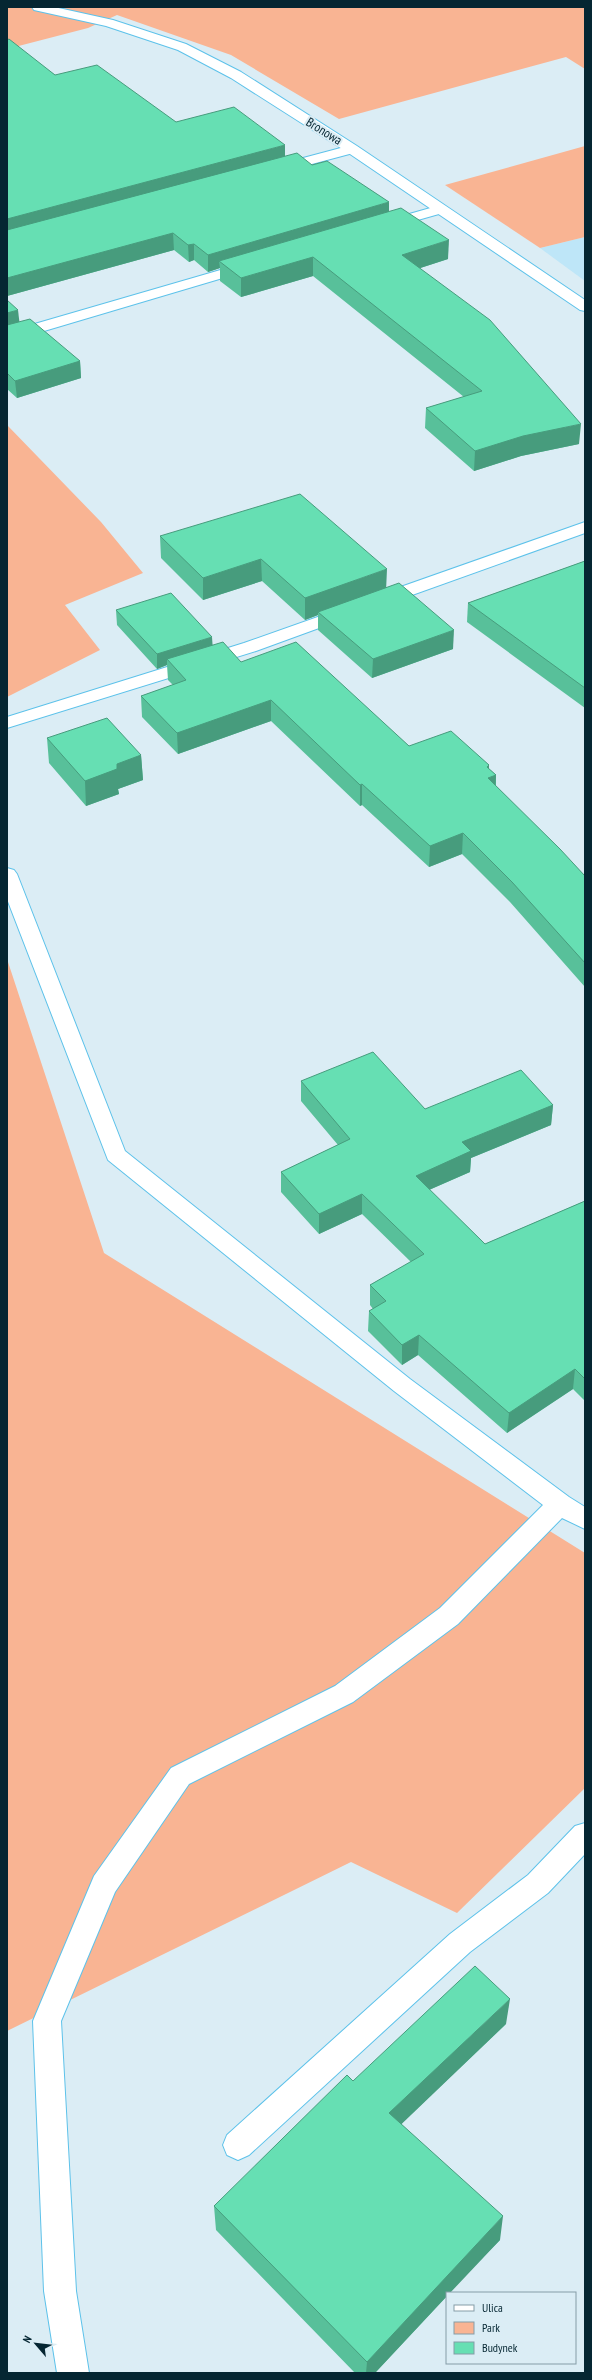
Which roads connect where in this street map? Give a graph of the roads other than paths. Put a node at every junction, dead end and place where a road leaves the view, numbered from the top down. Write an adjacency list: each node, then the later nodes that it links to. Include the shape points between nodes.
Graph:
1 (38, 7): 2 (street, Bronowa, via 109,23 182,47 236,75)
2 (352, 149): 3 (street); 4 (street, Bronowa)
3 (268, 172)
4 (441, 208): 5 (street); 7 (street, Bronowa)
5 (372, 229)
6 (258, 263): 8 (street)
7 (585, 307)
8 (7, 337)
9 (585, 527): 10 (street, via 250,647)
10 (7, 723)
11 (7, 874): 12 (street, via 116,1155 402,1385)
12 (560, 1504): 13 (street); 16 (street, via 449,1616 344,1694 180,1776 104,1885 47,2021 60,2291)
13 (585, 1519)
14 (585, 1835): 15 (street, via 538,1884 460,1943)
15 (238, 2145)
16 (74, 2373)

